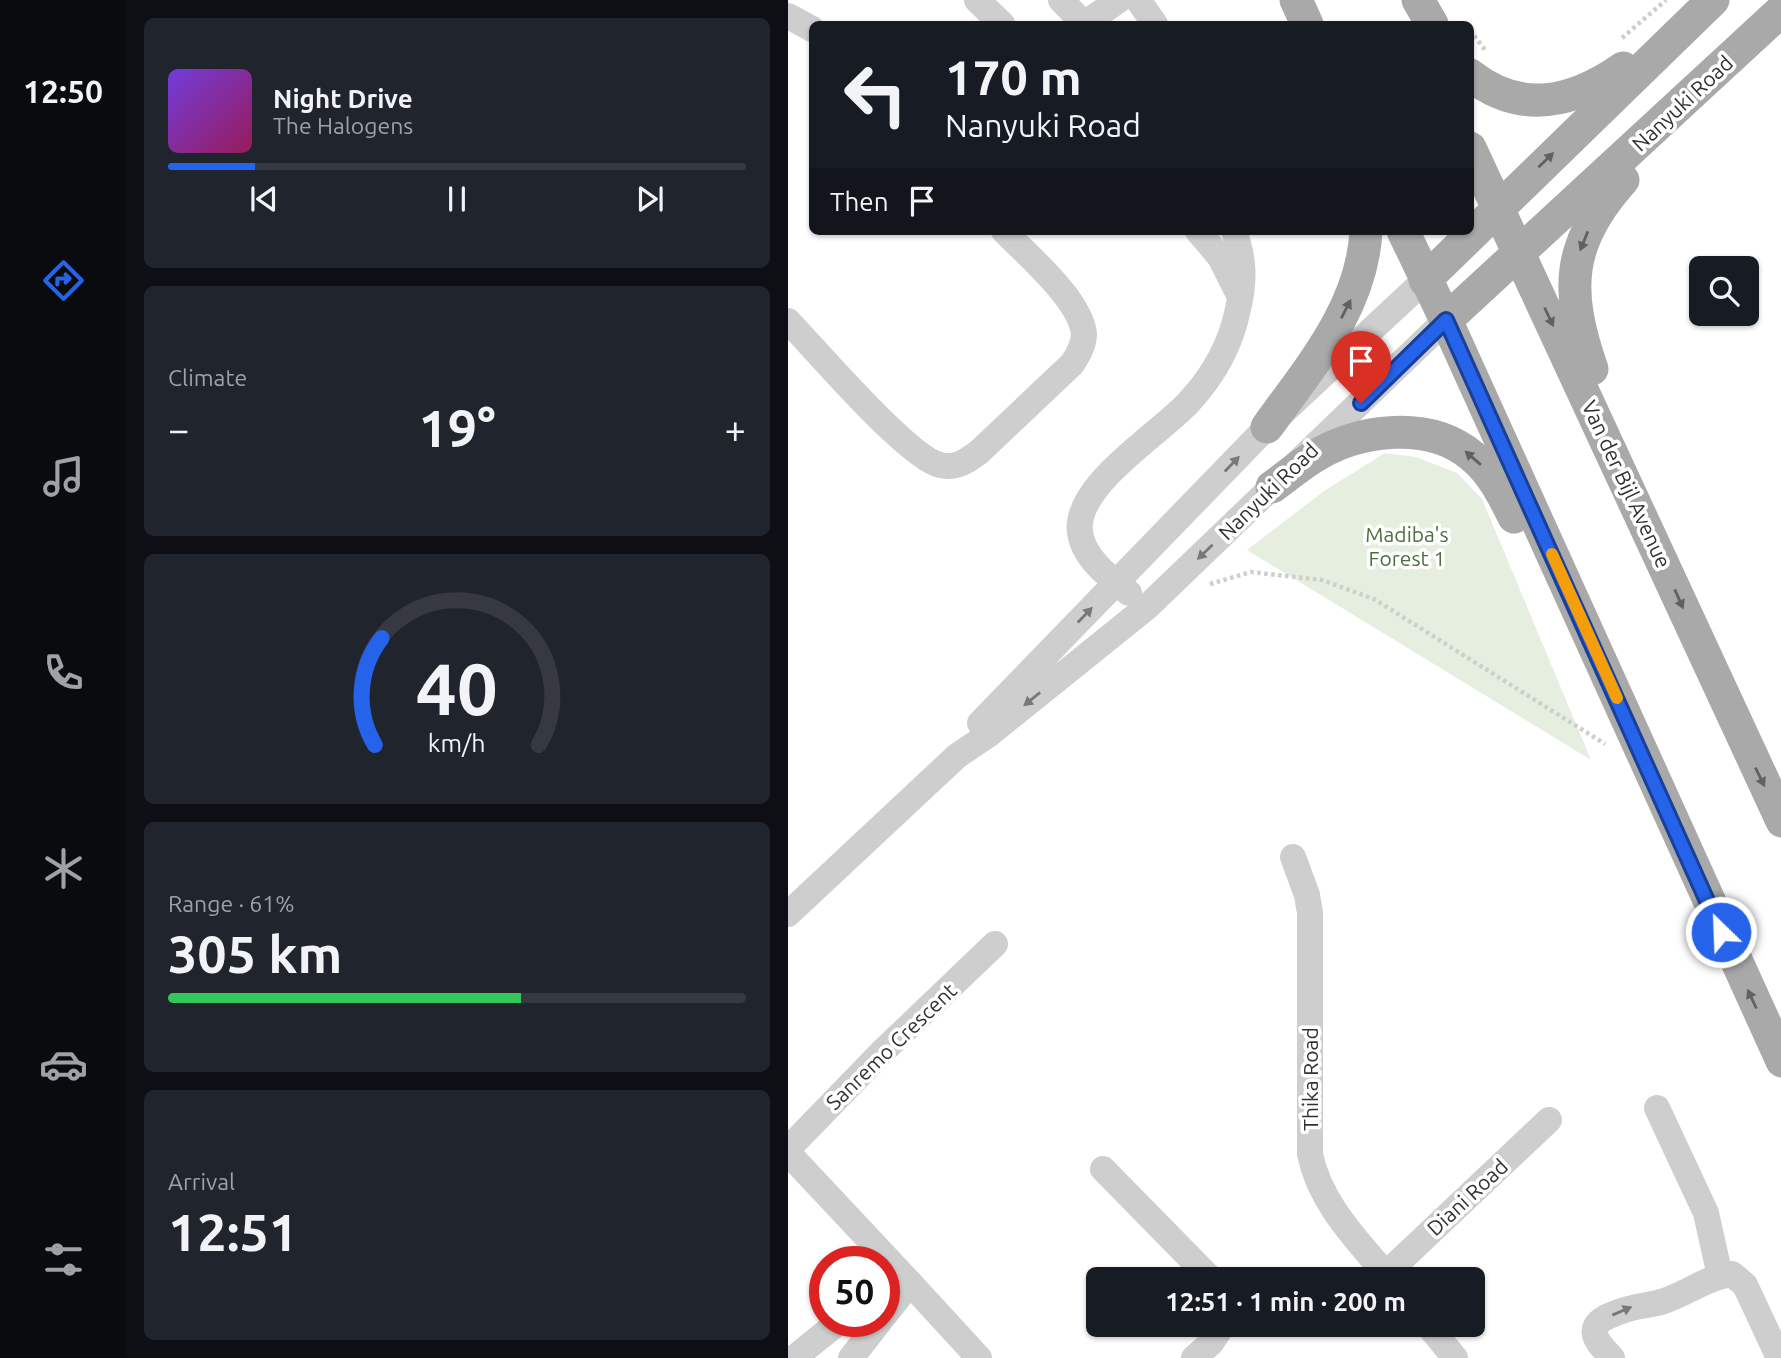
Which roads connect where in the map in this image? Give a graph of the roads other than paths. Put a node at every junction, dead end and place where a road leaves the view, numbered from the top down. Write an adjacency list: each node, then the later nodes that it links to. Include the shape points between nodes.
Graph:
1 (977, 0): 11 (street)
2 (1061, 0): 12 (street)
3 (1119, 0): 13 (street)
4 (1138, 0): 14 (street)
5 (1296, 0): 15 (main road)
6 (1406, 0): 16 (main road)
7 (1418, 0): 17 (main road)
8 (1706, 7): 19 (main road, via 1577,95 1519,99 1492,89); 22 (main road, Nanyuki Road, one-way to 8)
9 (1781, 10): 20 (main road, Nanyuki Road)
10 (788, 16): 18 (street)
11 (999, 21)
12 (1081, 21)
13 (1088, 21)
14 (1153, 21)
15 (1306, 21)
16 (1415, 21)
17 (1430, 21)
18 (809, 27)
19 (1480, 66)
20 (1640, 142): 30 (main road, Nanyuki Road); 37 (main road, one-way to 37, via 1638,160 1590,226 1573,286 1580,334)
21 (1474, 157): 22 (main road, Van der Bijl Avenue)
22 (1497, 208): 23 (main road, Nanyuki Road); 30 (main road, Van der Bijl Avenue)
23 (1474, 231)
24 (1008, 235): 34 (street, via 1072,303 1084,336 1072,364 965,463 938,465 908,446)
25 (1201, 235): 32 (street, via 1220,257)
26 (1235, 235): 32 (street, via 1244,273)
27 (1366, 235): 35 (main road, one-way to 27, via 1347,308 1360,273)
28 (1405, 235): 31 (main road)
29 (1470, 235): 31 (main road, Nanyuki Road)
30 (1520, 255): 33 (main road, Nanyuki Road); 37 (main road, Van der Bijl Avenue, one-way to 37)
31 (1425, 280): 33 (main road); 35 (street, Nanyuki Road)
32 (1241, 298): 38 (street, via 1229,340 1204,384 1084,505 1079,530 1082,542 1089,556)
33 (1446, 320): 36 (street, Nanyuki Road); 41 (main road)
34 (788, 321)
35 (1267, 427): 38 (street, Nanyuki Road, one-way to 35)
36 (1272, 487): 39 (street, Nanyuki Road, one-way to 39); 41 (main road, one-way to 36, via 1589,669 1500,490 1471,454 1441,439 1381,432 1336,445)
37 (1642, 514): 42 (main road, Van der Bijl Avenue, one-way to 42)
38 (1116, 583): 39 (street); 40 (street, Nanyuki Road, one-way to 38, via 979,724)
39 (1147, 607): 40 (street, Nanyuki Road, one-way to 40)
40 (957, 756): 44 (street, Nanyuki Road)
41 (1651, 772): 46 (main road, one-way to 41)
42 (1781, 821)
43 (1293, 857): 53 (street, Thika Road, via 1310,913 1310,1154 1318,1183 1337,1214)
44 (788, 914)
45 (995, 944): 49 (street, Sanremo Crescent, via 881,1053)
46 (1781, 1061)
47 (1657, 1108): 55 (street, via 1706,1213)
48 (1549, 1120): 54 (street, Diani Road)
49 (788, 1151): 51 (street, Sanremo Crescent)
50 (1103, 1168): 52 (street)
51 (869, 1246)
52 (1199, 1267)
53 (1380, 1267)
54 (1398, 1267)
55 (1720, 1276): 64 (street, one-way to 55, via 1596,1339 1596,1326 1602,1320 1637,1305 1661,1303); 65 (street, via 1736,1276 1745,1285)
56 (900, 1281): 61 (street, Sanremo Crescent)
57 (820, 1337): 60 (street)
58 (1215, 1337): 62 (street)
59 (1438, 1337): 63 (street)
60 (794, 1358)
61 (979, 1358)
62 (1194, 1358)
63 (1455, 1358)
64 (1612, 1358)
65 (1778, 1358)

